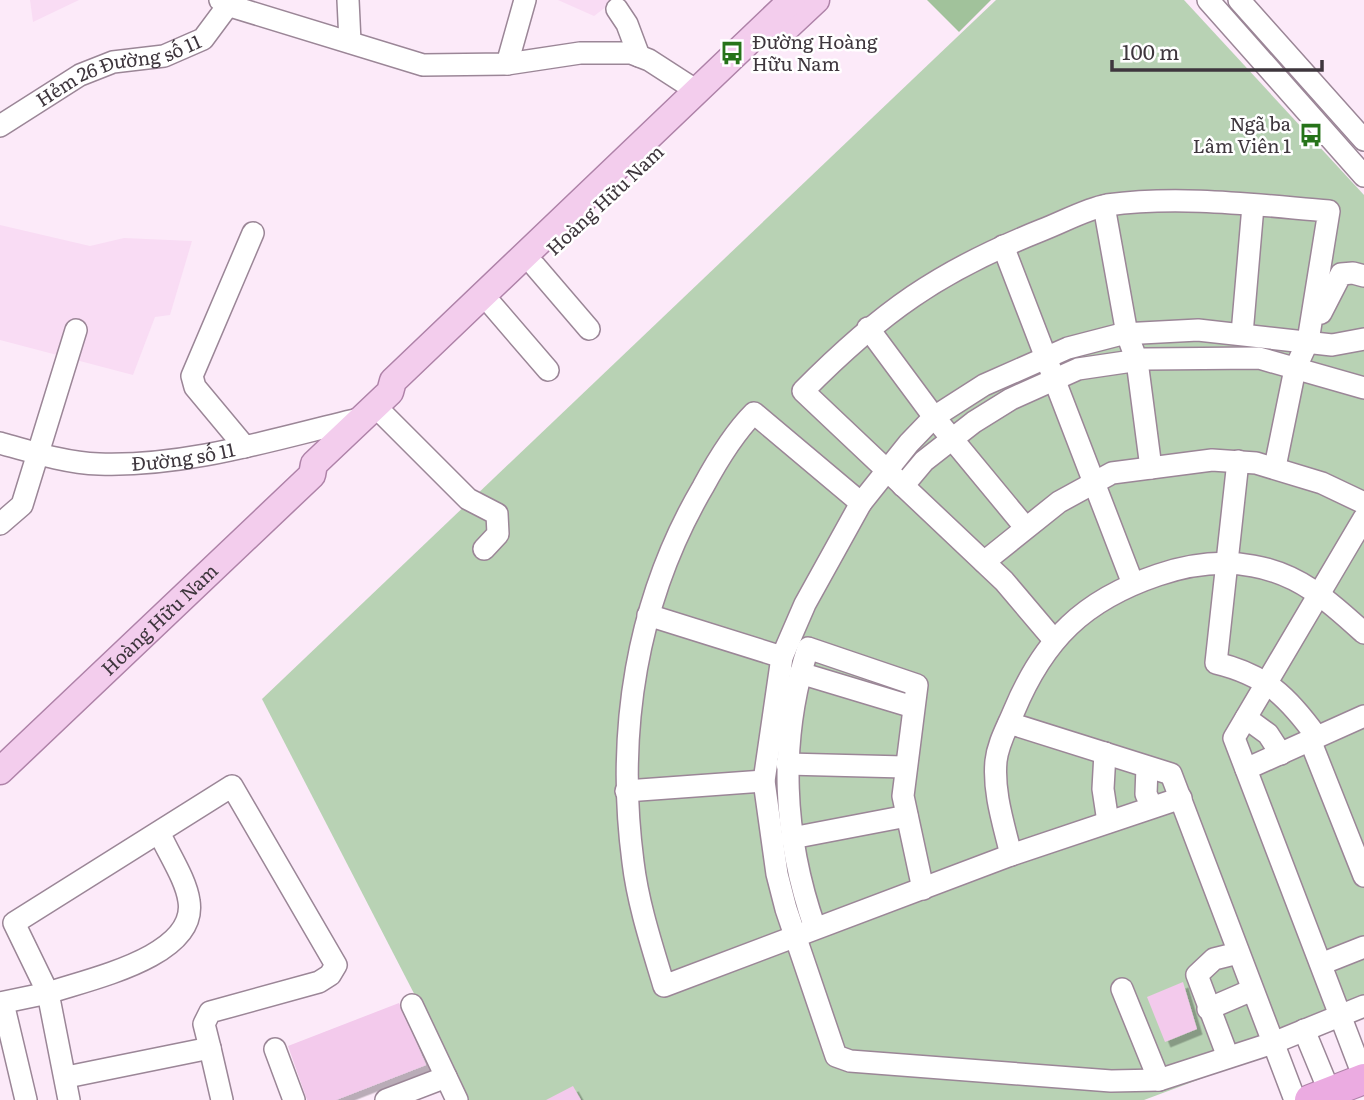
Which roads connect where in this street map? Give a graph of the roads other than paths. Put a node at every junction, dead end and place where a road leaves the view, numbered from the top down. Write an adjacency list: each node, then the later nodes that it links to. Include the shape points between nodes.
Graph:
1 (348, 0): 9 (street)
2 (524, 0): 11 (street)
3 (792, 0): 12 (main road, Hoàng Hữu Nam)
4 (816, 0): 12 (main road, Hoàng Hữu Nam)
5 (1208, 0): 15 (street)
6 (1240, 0): 14 (street)
7 (226, 2): 9 (street); 13 (street, Hẻm 26 Đường số 11, via 203,39 164,56 113,62 80,75)
8 (617, 9): 10 (street)
9 (350, 43): 11 (street, via 423,65)
10 (639, 56): 11 (street, via 580,53); 12 (street)
11 (507, 64)
12 (703, 96): 20 (main road, Hoàng Hữu Nam); 36 (main road, Hoàng Hữu Nam, via 393,381)
13 (0, 126)
14 (1364, 140)
15 (1364, 176)
16 (1104, 206): 17 (street, via 1163,201); 19 (street); 26 (street)
17 (1253, 206): 27 (street); 29 (street, via 1329,211)
18 (253, 233): 41 (street, via 192,376 195,387)
19 (1003, 246): 23 (street, via 960,265 904,299); 30 (street)
20 (535, 266): 22 (main road, Hoàng Hữu Nam); 24 (street)
21 (1364, 276): 29 (street, via 1341,274)
22 (492, 305): 33 (street); 36 (main road, Hoàng Hữu Nam, via 402,390)
23 (868, 328): 37 (street); 47 (street, via 803,391)
24 (589, 329)
25 (76, 330): 42 (street)
26 (1127, 334): 27 (street, via 1198,330); 30 (street); 31 (street)
27 (1242, 334): 29 (street)
28 (1364, 340): 29 (street, via 1332,345)
29 (1312, 342): 32 (street)
30 (1045, 357): 34 (street); 37 (street, via 984,384)
31 (1137, 361): 32 (street, via 1259,358); 34 (street); 46 (street)
32 (1295, 369): 35 (street); 45 (street)
33 (548, 370)
34 (1055, 377): 39 (street, via 1011,399); 48 (street)
35 (1364, 388)
36 (376, 405): 38 (street, Đường số 11); 44 (main road, Hoàng Hữu Nam); 55 (street, via 468,499 497,514 498,534)
37 (934, 417): 39 (street); 47 (street)
38 (294, 434): 41 (street, Đường số 11); 44 (street, via 309,445)
39 (951, 439): 49 (street); 54 (street)
40 (0, 443): 42 (street, Đường số 11)
41 (245, 447): 42 (street, Đường số 11, via 194,457 99,464)
42 (36, 453): 53 (street, via 22,505)
43 (1238, 461): 45 (street); 46 (street); 57 (street)
44 (314, 464): 69 (main road, Hoàng Hữu Nam, via 301,465); 76 (main road, Hoàng Hữu Nam, via 312,475)
45 (1275, 467): 51 (street)
46 (1151, 468): 48 (street, via 1111,473)
47 (886, 470): 49 (street); 50 (street)
48 (1095, 482): 54 (street); 58 (street)
49 (903, 486): 56 (street)
50 (861, 503): 60 (street, via 754,413 689,510); 63 (street, via 805,604)
51 (1364, 503)
52 (1364, 518): 59 (street)
53 (0, 524)
54 (1025, 527): 56 (street)
55 (484, 550)
56 (984, 562): 62 (street)
57 (1226, 563): 58 (street, via 1172,570); 59 (street, via 1290,576); 64 (street, via 1216,663 1241,669)
58 (1133, 584): 62 (street, via 1084,611)
59 (1321, 593): 61 (street); 64 (street)
60 (648, 615): 63 (street); 78 (street, via 630,710)
61 (1364, 633)
62 (1054, 640): 67 (street, via 1026,682)
63 (782, 657): 77 (street)
64 (1267, 683): 66 (street); 68 (street, via 1277,689)
65 (1364, 716): 68 (street)
66 (1246, 719): 71 (street, via 1268,734); 75 (street, via 1234,737)
67 (1009, 723): 70 (street); 85 (street, via 996,762 998,804)
68 (1314, 738): 71 (street); 86 (street)
69 (0, 747)
70 (1105, 753): 73 (street); 82 (street, via 1103,789)
71 (1281, 754): 75 (street)
72 (787, 764): 74 (street); 74 (street, via 794,695 808,648 916,685); 84 (street)
73 (1147, 766): 79 (street, via 1171,774); 80 (street, via 1146,794)
74 (904, 767): 81 (street)
75 (1246, 769): 92 (street)
76 (0, 771)
77 (764, 781): 78 (street); 89 (street, via 777,873)
78 (626, 791): 89 (street, via 633,865 664,986)
79 (1181, 798): 80 (street); 91 (street)
80 (1153, 807): 82 (street)
81 (907, 816): 84 (street); 87 (street)
82 (1108, 822): 85 (street)
83 (159, 832): 95 (street, via 14,923); 95 (street, via 189,899 190,918 178,938 156,954); 103 (street, via 232,786 336,965 319,982 210,1012 204,1024)
84 (792, 838): 88 (street)
85 (1011, 855): 87 (street)
86 (1364, 876)
87 (923, 889): 88 (street)
88 (816, 928): 89 (street)
89 (793, 936): 108 (street, via 836,1056 849,1062 1111,1081)
90 (1364, 947): 92 (street)
91 (1238, 953): 94 (street); 99 (street, via 1214,960 1197,975)
92 (1321, 964): 100 (street)
93 (1122, 989): 108 (street)
94 (1252, 990): 99 (street); 102 (street)
95 (48, 993): 96 (street); 106 (street)
96 (1, 1003): 110 (street)
97 (412, 1005): 107 (street)
98 (1364, 1006): 100 (street)
99 (1208, 1009): 105 (street)
100 (1340, 1015): 101 (street); 109 (street)
101 (1304, 1030): 102 (street); 109 (street)
102 (1273, 1043): 105 (street); 109 (street)
103 (210, 1048): 106 (street); 112 (street)
104 (275, 1049): 113 (street)
105 (1228, 1057): 108 (street)
106 (67, 1077): 111 (street)
107 (446, 1077): 114 (street); 115 (street)
108 (1159, 1080)
109 (1333, 1092)
110 (26, 1100)
111 (69, 1100)
112 (222, 1100)
113 (294, 1100)
114 (386, 1100)
115 (457, 1100)

